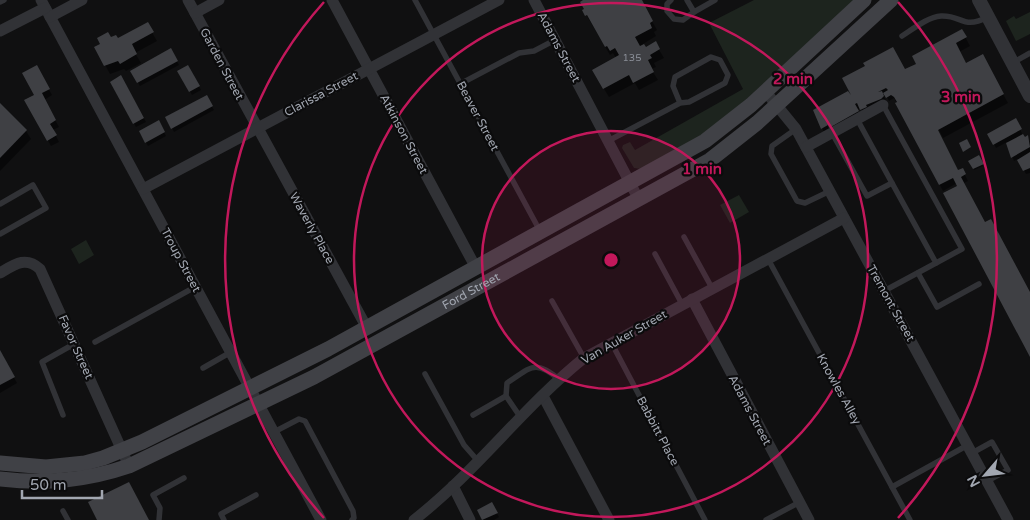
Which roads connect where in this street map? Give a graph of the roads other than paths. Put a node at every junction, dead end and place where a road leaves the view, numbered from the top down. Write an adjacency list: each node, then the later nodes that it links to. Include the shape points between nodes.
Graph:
1 (4, 0): 15 (lane)
2 (82, 0): 16 (street)
3 (188, 0): 18 (street, Garden Street)
4 (219, 0): 18 (street)
5 (332, 0): 26 (street, Atkinson Street)
6 (415, 0): 21 (lane, Beaver Street)
7 (499, 0): 21 (street, Clarissa Street)
8 (534, 0): 23 (street, Adams Street)
9 (671, 0): 17 (lane, via 667,11 674,19 683,20)
10 (687, 0): 17 (lane)
11 (715, 0): 17 (lane)
12 (864, 0): 28 (main road, Ford Street)
13 (891, 0): 31 (main road, Ford Street)
14 (979, 0): 19 (street)
15 (0, 2)
16 (45, 8): 20 (street); 41 (street, Troup Street)
17 (694, 12)
18 (195, 13): 34 (street, Garden Street)
19 (988, 17): 22 (lane, via 974,24 940,16); 25 (street)
20 (0, 31)
21 (434, 35): 26 (street, Clarissa Street); 27 (lane, Beaver Street)
22 (902, 36)
23 (555, 40): 27 (lane, via 519,53); 37 (street, Adams Street)
24 (1030, 53): 25 (lane)
25 (1012, 62): 29 (street)
26 (369, 69): 34 (street, Clarissa Street); 52 (street, Atkinson Street)
27 (460, 84): 46 (lane, Beaver Street)
28 (765, 91): 31 (street, Tremont Street); 40 (main road, Ford Street, via 705,141)
29 (1030, 96)
30 (680, 103): 30 (lane, via 689,102 725,83 728,75 720,60 711,57 675,76 673,86); 37 (lane)
31 (778, 105): 35 (street, Tremont Street); 43 (main road, Ford Street, via 710,160)
32 (883, 105): 33 (street); 51 (lane, via 962,249)
33 (857, 119): 36 (street); 39 (lane)
34 (257, 128): 41 (street, Clarissa Street); 61 (street, Waverly Place)
35 (796, 129): 38 (street, Tremont Street); 42 (lane, via 772,146 771,154 797,201 805,203)
36 (832, 133): 38 (street); 39 (lane, via 867,196)
37 (608, 141): 40 (street, Adams Street)
38 (806, 146): 42 (street, Tremont Street)
39 (892, 183): 51 (lane)
40 (630, 184): 43 (street, Adams Street); 46 (main road, Ford Street)
41 (142, 189): 56 (street, Troup Street)
42 (830, 191): 45 (street, Tremont Street)
43 (639, 200): 73 (main road, Ford Street, via 332,368)
44 (0, 204): 47 (lane, via 33,185 46,208)
45 (844, 218): 50 (street, Van Auker Street); 58 (street, Tremont Street)
46 (540, 233): 52 (main road, Ford Street)
47 (0, 234)
48 (684, 237): 57 (lane)
49 (655, 254): 60 (lane)
50 (768, 259): 57 (street, Van Auker Street); 87 (lane, Knowles Alley)
51 (936, 263): 54 (lane)
52 (476, 268): 61 (main road, Ford Street)
53 (0, 272): 64 (street, Favor Street, via 22,262 33,263 40,270)
54 (918, 272): 55 (lane, via 937,307); 58 (lane)
55 (978, 284)
56 (195, 287): 62 (lane); 65 (street, Troup Street)
57 (712, 288): 60 (street, Van Auker Street)
58 (884, 291): 78 (street, Tremont Street)
59 (552, 301): 66 (lane)
60 (687, 302): 63 (street, Van Auker Street); 89 (street, Adams Street)
61 (367, 328): 70 (main road, Ford Street)
62 (95, 342)
63 (612, 342): 66 (street, Van Auker Street); 100 (lane, Babbitt Place)
64 (74, 344): 74 (lane, via 42,362); 79 (street, Favor Street)
65 (231, 352): 67 (lane); 70 (street, Troup Street)
66 (584, 358): 69 (street, Van Auker Street)
67 (202, 368)
68 (425, 374): 80 (lane, via 464,445)
69 (560, 379): 71 (lane, via 544,368 534,366 507,383); 72 (street, Van Auker Street)
70 (250, 389): 73 (street, Troup Street); 79 (main road, Ford Street)
71 (506, 396): 75 (lane); 76 (lane)
72 (543, 396): 76 (street, Van Auker Street); 99 (street)
73 (259, 404): 77 (street, Troup Street); 82 (main road, Ford Street)
74 (63, 415)
75 (472, 415)
76 (521, 418): 80 (street, Van Auker Street)
77 (274, 432): 95 (street, Troup Street); 96 (lane, via 299,419 305,422 353,511)
78 (970, 449): 85 (street, Tremont Street); 85 (lane, via 992,442 1008,470); 87 (lane)
79 (122, 451): 81 (main road, Ford Street, via 66,465); 82 (street, Favor Street)
80 (478, 461): 86 (street, Van Auker Street)
81 (0, 463)
82 (128, 466): 84 (main road, Ford Street, via 107,474 67,481)
83 (184, 478): 93 (lane, via 153,495 160,508)
84 (0, 479)
85 (987, 481): 103 (street, Tremont Street)
86 (453, 486): 97 (street, Van Auker Street); 98 (street)
87 (892, 487): 102 (lane, Knowles Alley)
88 (256, 494): 94 (lane, via 220,514)
89 (800, 502): 91 (lane); 101 (street, Adams Street)
90 (63, 511): 92 (lane)
91 (768, 519)
92 (68, 520)
93 (159, 520)
94 (224, 520)
95 (321, 520)
96 (352, 520)
97 (414, 520)
98 (470, 520)
99 (609, 520)
100 (705, 520)
101 (809, 520)
102 (910, 520)
103 (1008, 520)

